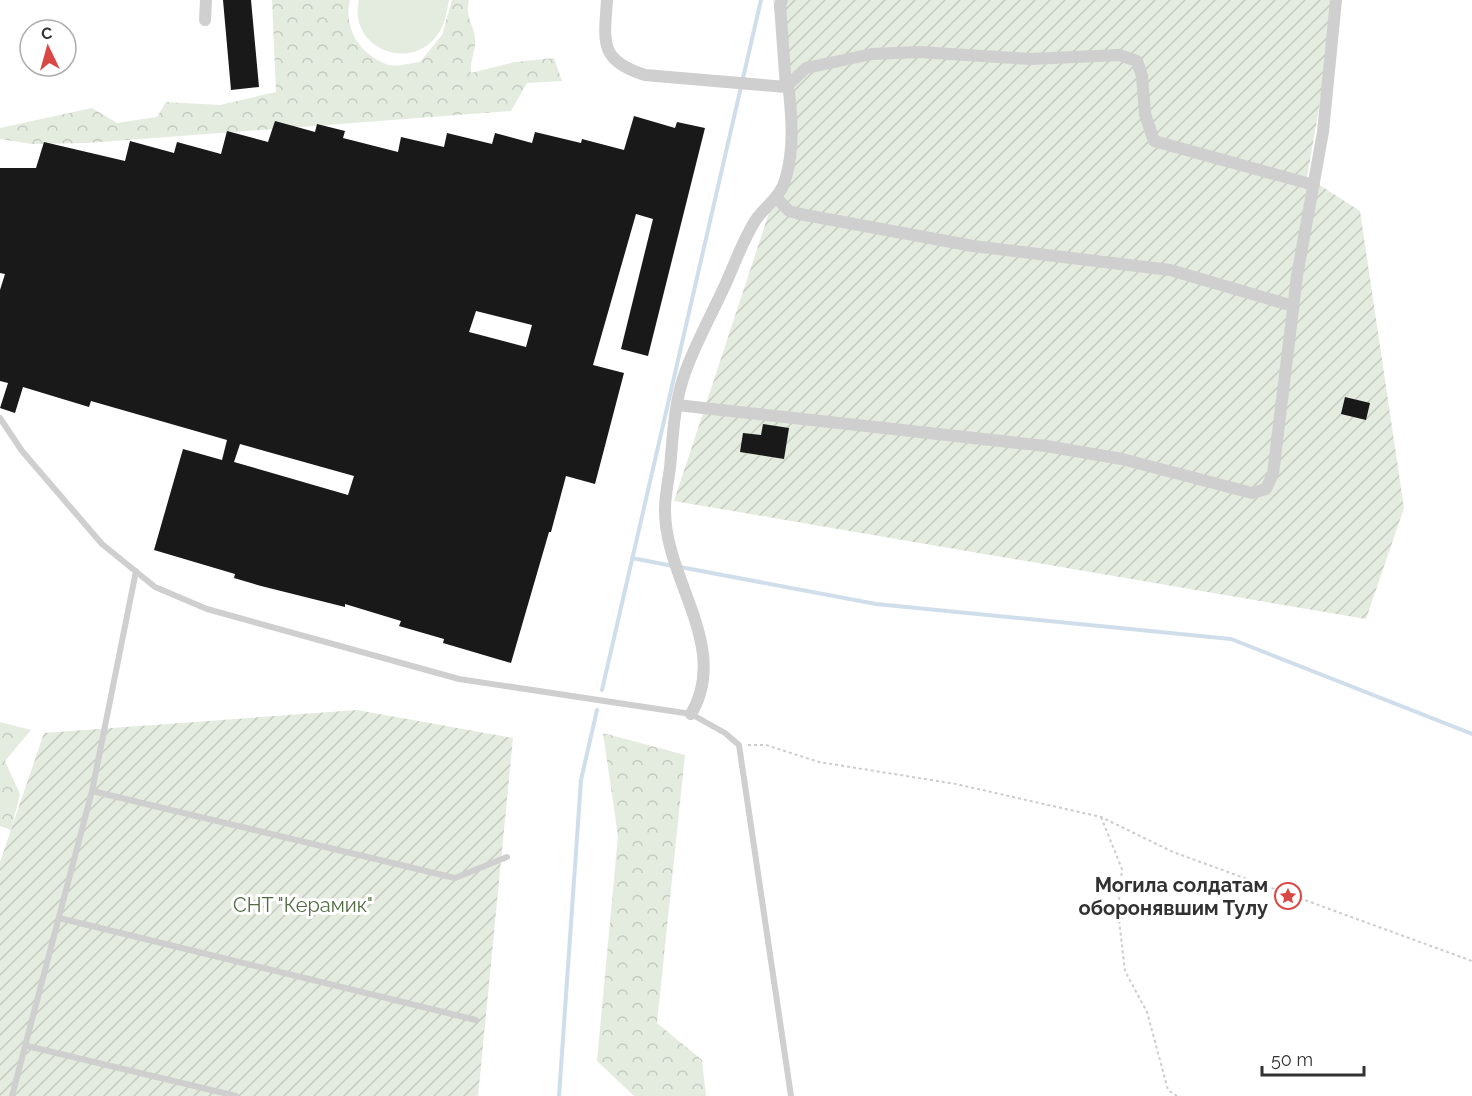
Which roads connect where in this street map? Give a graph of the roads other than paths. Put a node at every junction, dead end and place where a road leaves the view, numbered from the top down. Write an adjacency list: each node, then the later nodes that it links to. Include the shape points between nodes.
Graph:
1 (206, 0): 5 (street)
2 (607, 0): 6 (street, via 606,49 613,60 629,69 645,75)
3 (1336, 0): 7 (street)
4 (780, 2): 6 (street)
5 (205, 20)
6 (786, 87): 7 (street, via 806,68 872,54 919,52 1030,59 1119,55 1137,61 1145,114 1154,141); 8 (street, via 792,134 786,179)
7 (1314, 185): 9 (street)
8 (776, 197): 9 (street, via 789,211 800,214 991,248 1170,270); 10 (street, via 754,222 687,367)
9 (1293, 306): 10 (street, via 1273,474 1261,492 1246,492 1122,459 1046,446)
10 (677, 405): 13 (street, via 665,515 677,574 706,660 704,681)
11 (0, 418): 12 (lane, via 22,451 102,544)
12 (136, 571): 13 (lane, via 155,587 207,609 459,679); 14 (lane)
13 (691, 714): 21 (lane, via 739,745)
14 (92, 791): 15 (lane, via 455,878); 16 (lane)
15 (507, 856)
16 (59, 918): 17 (lane); 18 (lane)
17 (477, 1020)
18 (27, 1046): 19 (lane); 20 (lane)
19 (12, 1096)
20 (236, 1096)
21 (791, 1096)

